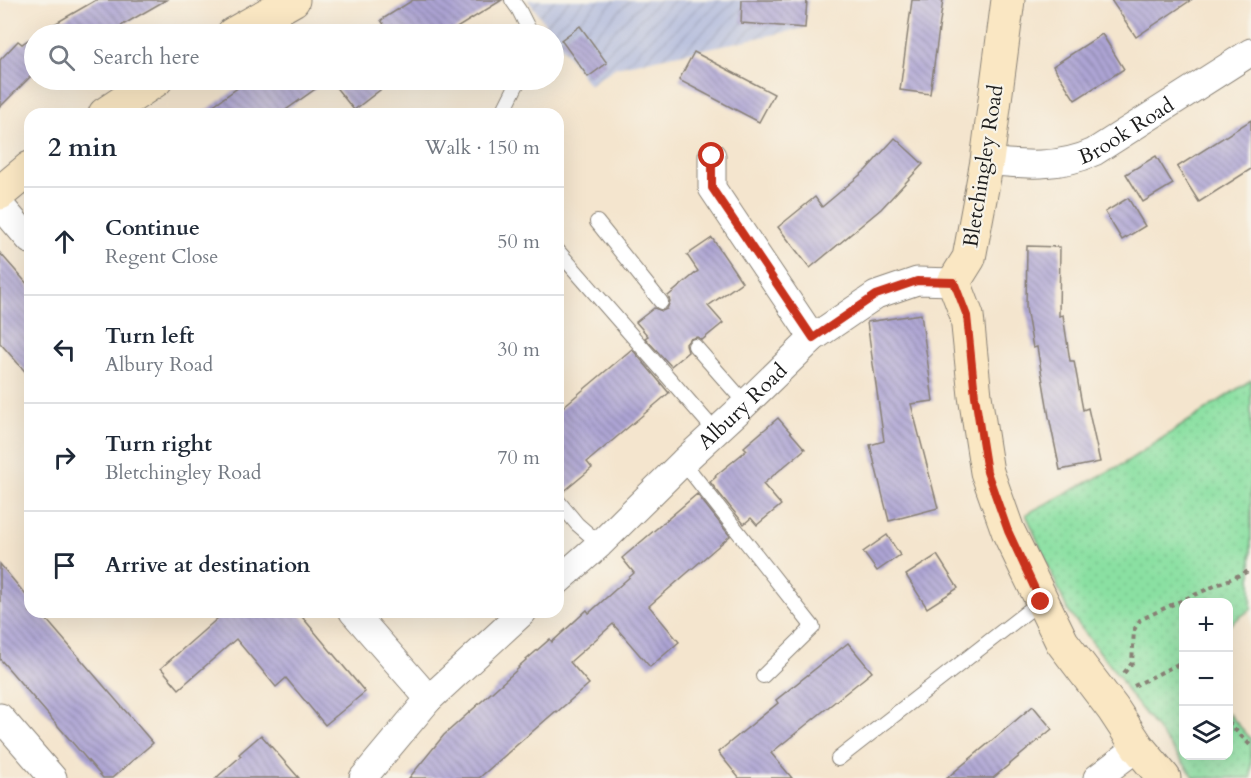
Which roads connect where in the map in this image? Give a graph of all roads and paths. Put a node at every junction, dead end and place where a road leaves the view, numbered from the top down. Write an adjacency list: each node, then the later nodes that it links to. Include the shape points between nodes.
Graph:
1 (293, 0): 4 (street)
2 (512, 0): 5 (lane)
3 (1008, 0): 12 (street, Bletchingley Road)
4 (251, 24)
5 (526, 24)
6 (1251, 52): 12 (street, Brook Road, via 1086,156 1039,165)
7 (141, 90): 9 (street)
8 (514, 90): 10 (lane)
9 (114, 108)
10 (505, 108)
11 (712, 156): 21 (street, via 712,188)
12 (987, 161): 19 (street, Bletchingley Road, via 969,258)
13 (24, 173): 14 (street)
14 (0, 193)
15 (0, 205): 17 (street)
16 (597, 222): 20 (lane)
17 (24, 233)
18 (564, 258): 24 (lane)
19 (954, 282): 21 (street, Albury Road, via 917,281 876,295); 30 (street, via 967,316 987,472 1008,531)
20 (661, 302)
21 (813, 338): 23 (street, Albury Road)
22 (695, 346): 23 (lane)
23 (746, 404): 24 (street, Albury Road)
24 (716, 432): 25 (street, Albury Road)
25 (683, 462): 27 (street, Albury Road); 34 (lane, via 813,627)
26 (564, 508): 27 (lane)
27 (600, 544): 29 (street, Albury Road)
28 (1251, 570): 35 (path, via 1140,620 1134,630 1132,663)
29 (564, 577)
30 (1041, 602): 41 (street, via 1062,642); 42 (lane)
31 (358, 618): 37 (street)
32 (517, 618): 37 (street)
33 (1179, 668): 36 (path, via 1176,665)
34 (763, 676)
35 (1120, 678)
36 (1134, 686)
37 (429, 699): 44 (street)
38 (0, 717): 43 (street)
39 (1233, 727): 40 (path)
40 (1251, 746)
41 (1138, 747): 45 (street); 46 (street)
42 (838, 759)
43 (53, 778)
44 (363, 778)
45 (1097, 778)
46 (1164, 778)

